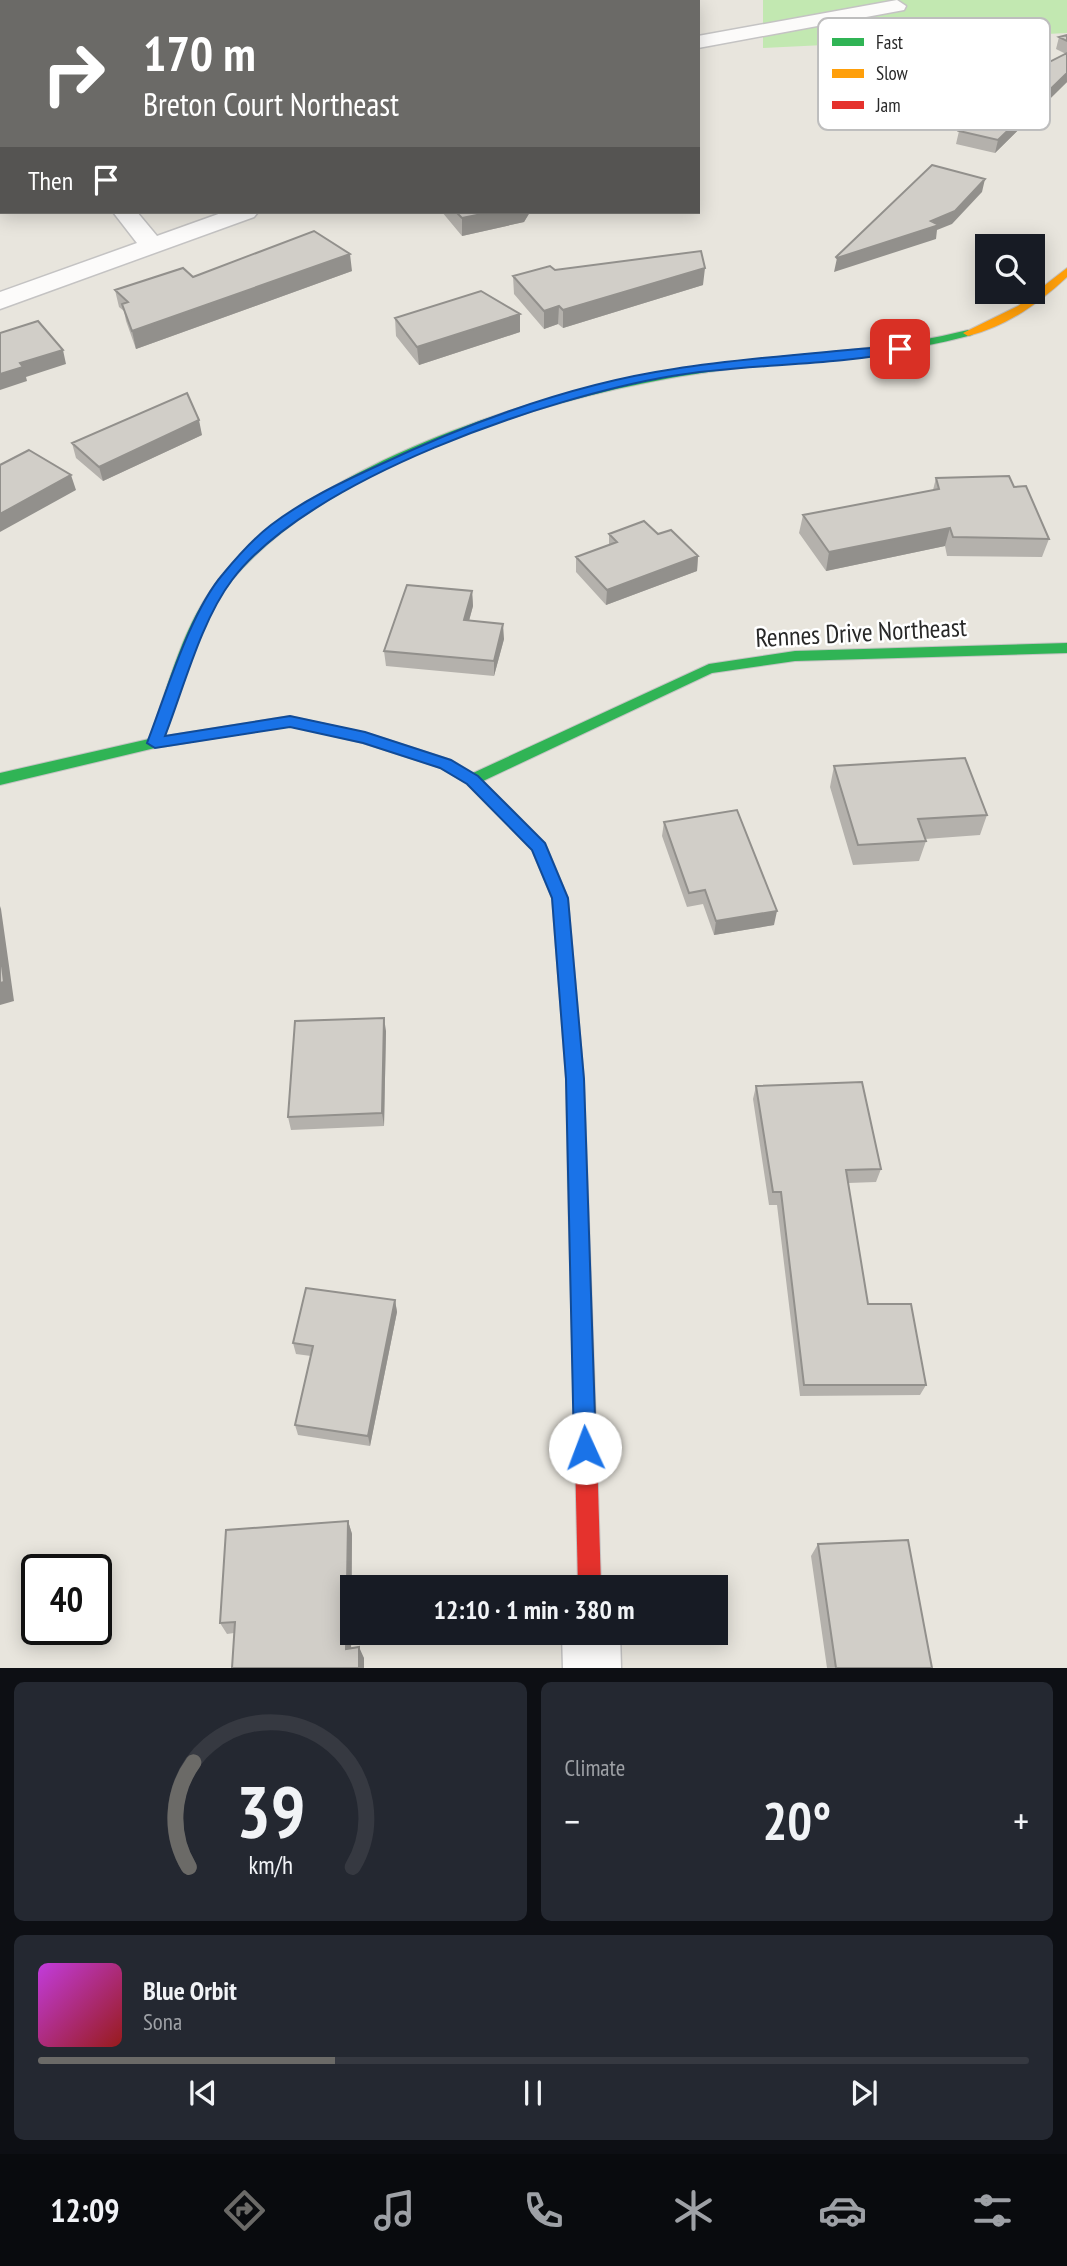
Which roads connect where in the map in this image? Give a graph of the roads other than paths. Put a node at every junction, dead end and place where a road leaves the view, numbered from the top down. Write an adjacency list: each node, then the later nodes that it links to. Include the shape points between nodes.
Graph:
1 (897, 6): 2 (street)
2 (831, 18)
3 (818, 20): 4 (street)
4 (700, 42)
5 (127, 214): 7 (street)
6 (240, 214): 7 (street)
7 (150, 244): 9 (street)
8 (1067, 271): 11 (street, via 1036,303 988,327 881,352 673,372 612,386 532,408 458,436 325,495 274,529 226,578 203,620)
9 (0, 301)
10 (1067, 648): 13 (street, Rennes Drive Northeast, via 795,656 709,669)
11 (155, 743): 12 (street); 13 (street, via 290,721 365,738 446,764)
12 (0, 779)
13 (472, 780): 14 (street, via 539,847 560,898 575,1079)
14 (590, 1575)
15 (591, 1645): 16 (street)
16 (592, 1668)

